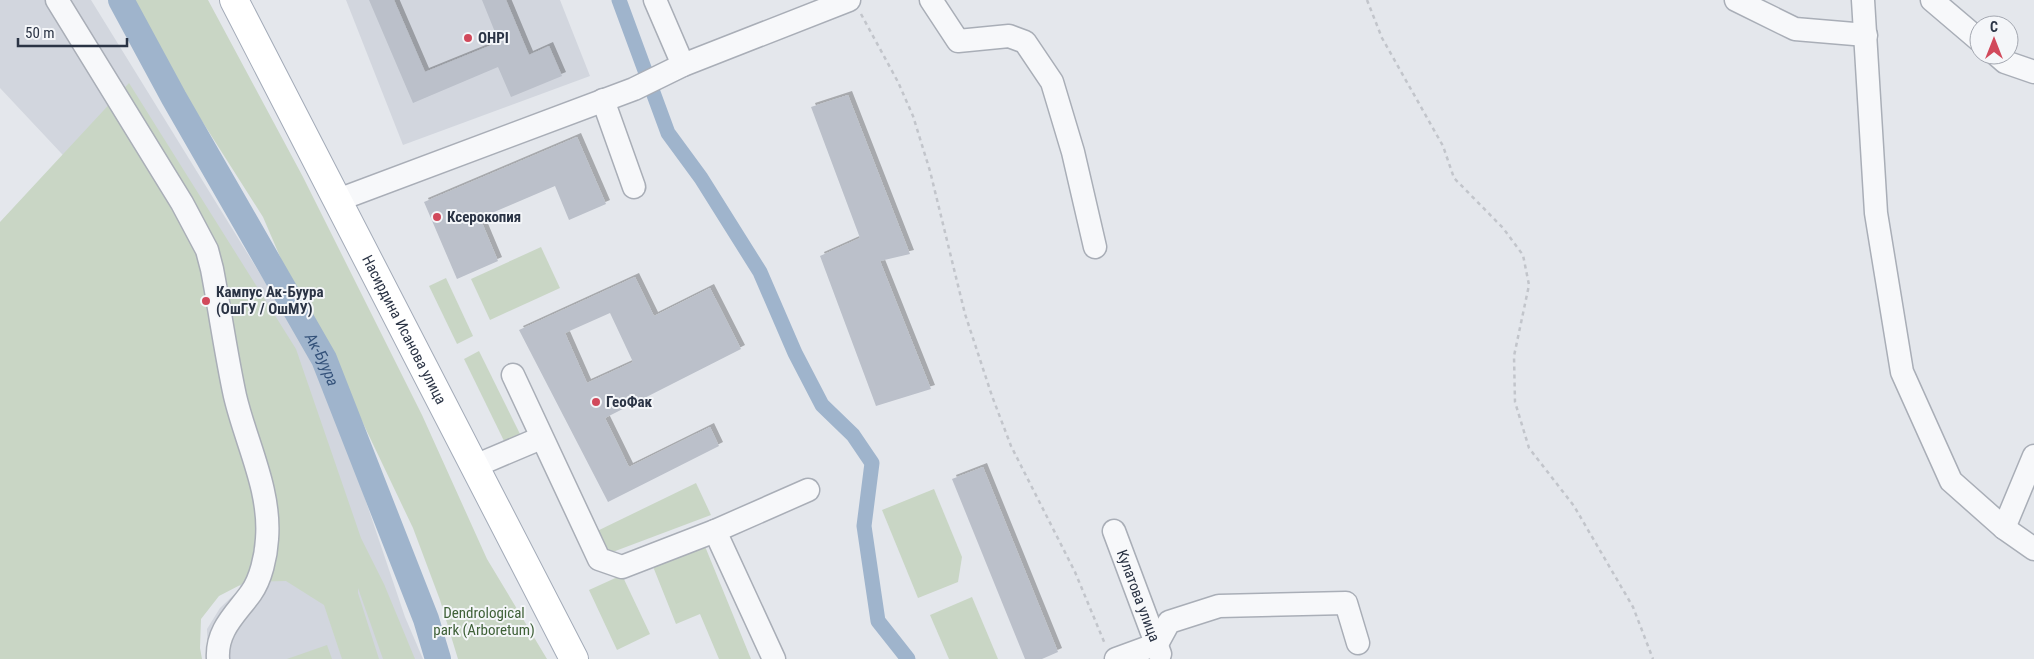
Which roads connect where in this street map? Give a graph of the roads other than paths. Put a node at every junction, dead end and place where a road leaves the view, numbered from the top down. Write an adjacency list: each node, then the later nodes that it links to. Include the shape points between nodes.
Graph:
1 (57, 0): 29 (street, via 182,203 207,250 212,269 235,396 269,518 259,575 251,592 225,626)
2 (234, 0): 16 (main road, Насирдина Исанова улица)
3 (655, 0): 12 (street)
4 (931, 0): 17 (street, via 958,41 1009,36 1025,42 1052,82 1073,152)
5 (1736, 0): 10 (street, via 1795,29)
6 (1863, 0): 10 (street)
7 (1932, 0): 9 (street)
8 (853, 4): 12 (street)
9 (1969, 31)
10 (1866, 35): 23 (street, via 1876,213 1902,372 1951,481)
11 (2014, 65): 13 (street)
12 (683, 66): 14 (street)
13 (2034, 72)
14 (603, 100): 15 (street); 16 (street)
15 (634, 187)
16 (338, 200): 21 (main road, Насирдина Исанова улица)
17 (1095, 247)
18 (513, 375): 19 (street)
19 (541, 438): 21 (street); 24 (street, via 599,559 622,567)
20 (2034, 456): 23 (street)
21 (475, 466): 30 (main road, Насирдина Исанова улица)
22 (808, 490): 24 (street)
23 (2004, 528): 26 (street)
24 (715, 531): 31 (street)
25 (1114, 531): 28 (street, Кулатова улица)
26 (2034, 549)
27 (1358, 642): 28 (street, via 1346,603 1219,606 1169,622)
28 (1159, 652): 32 (street)
29 (218, 659)
30 (574, 659)
31 (774, 659)
32 (1117, 659)

